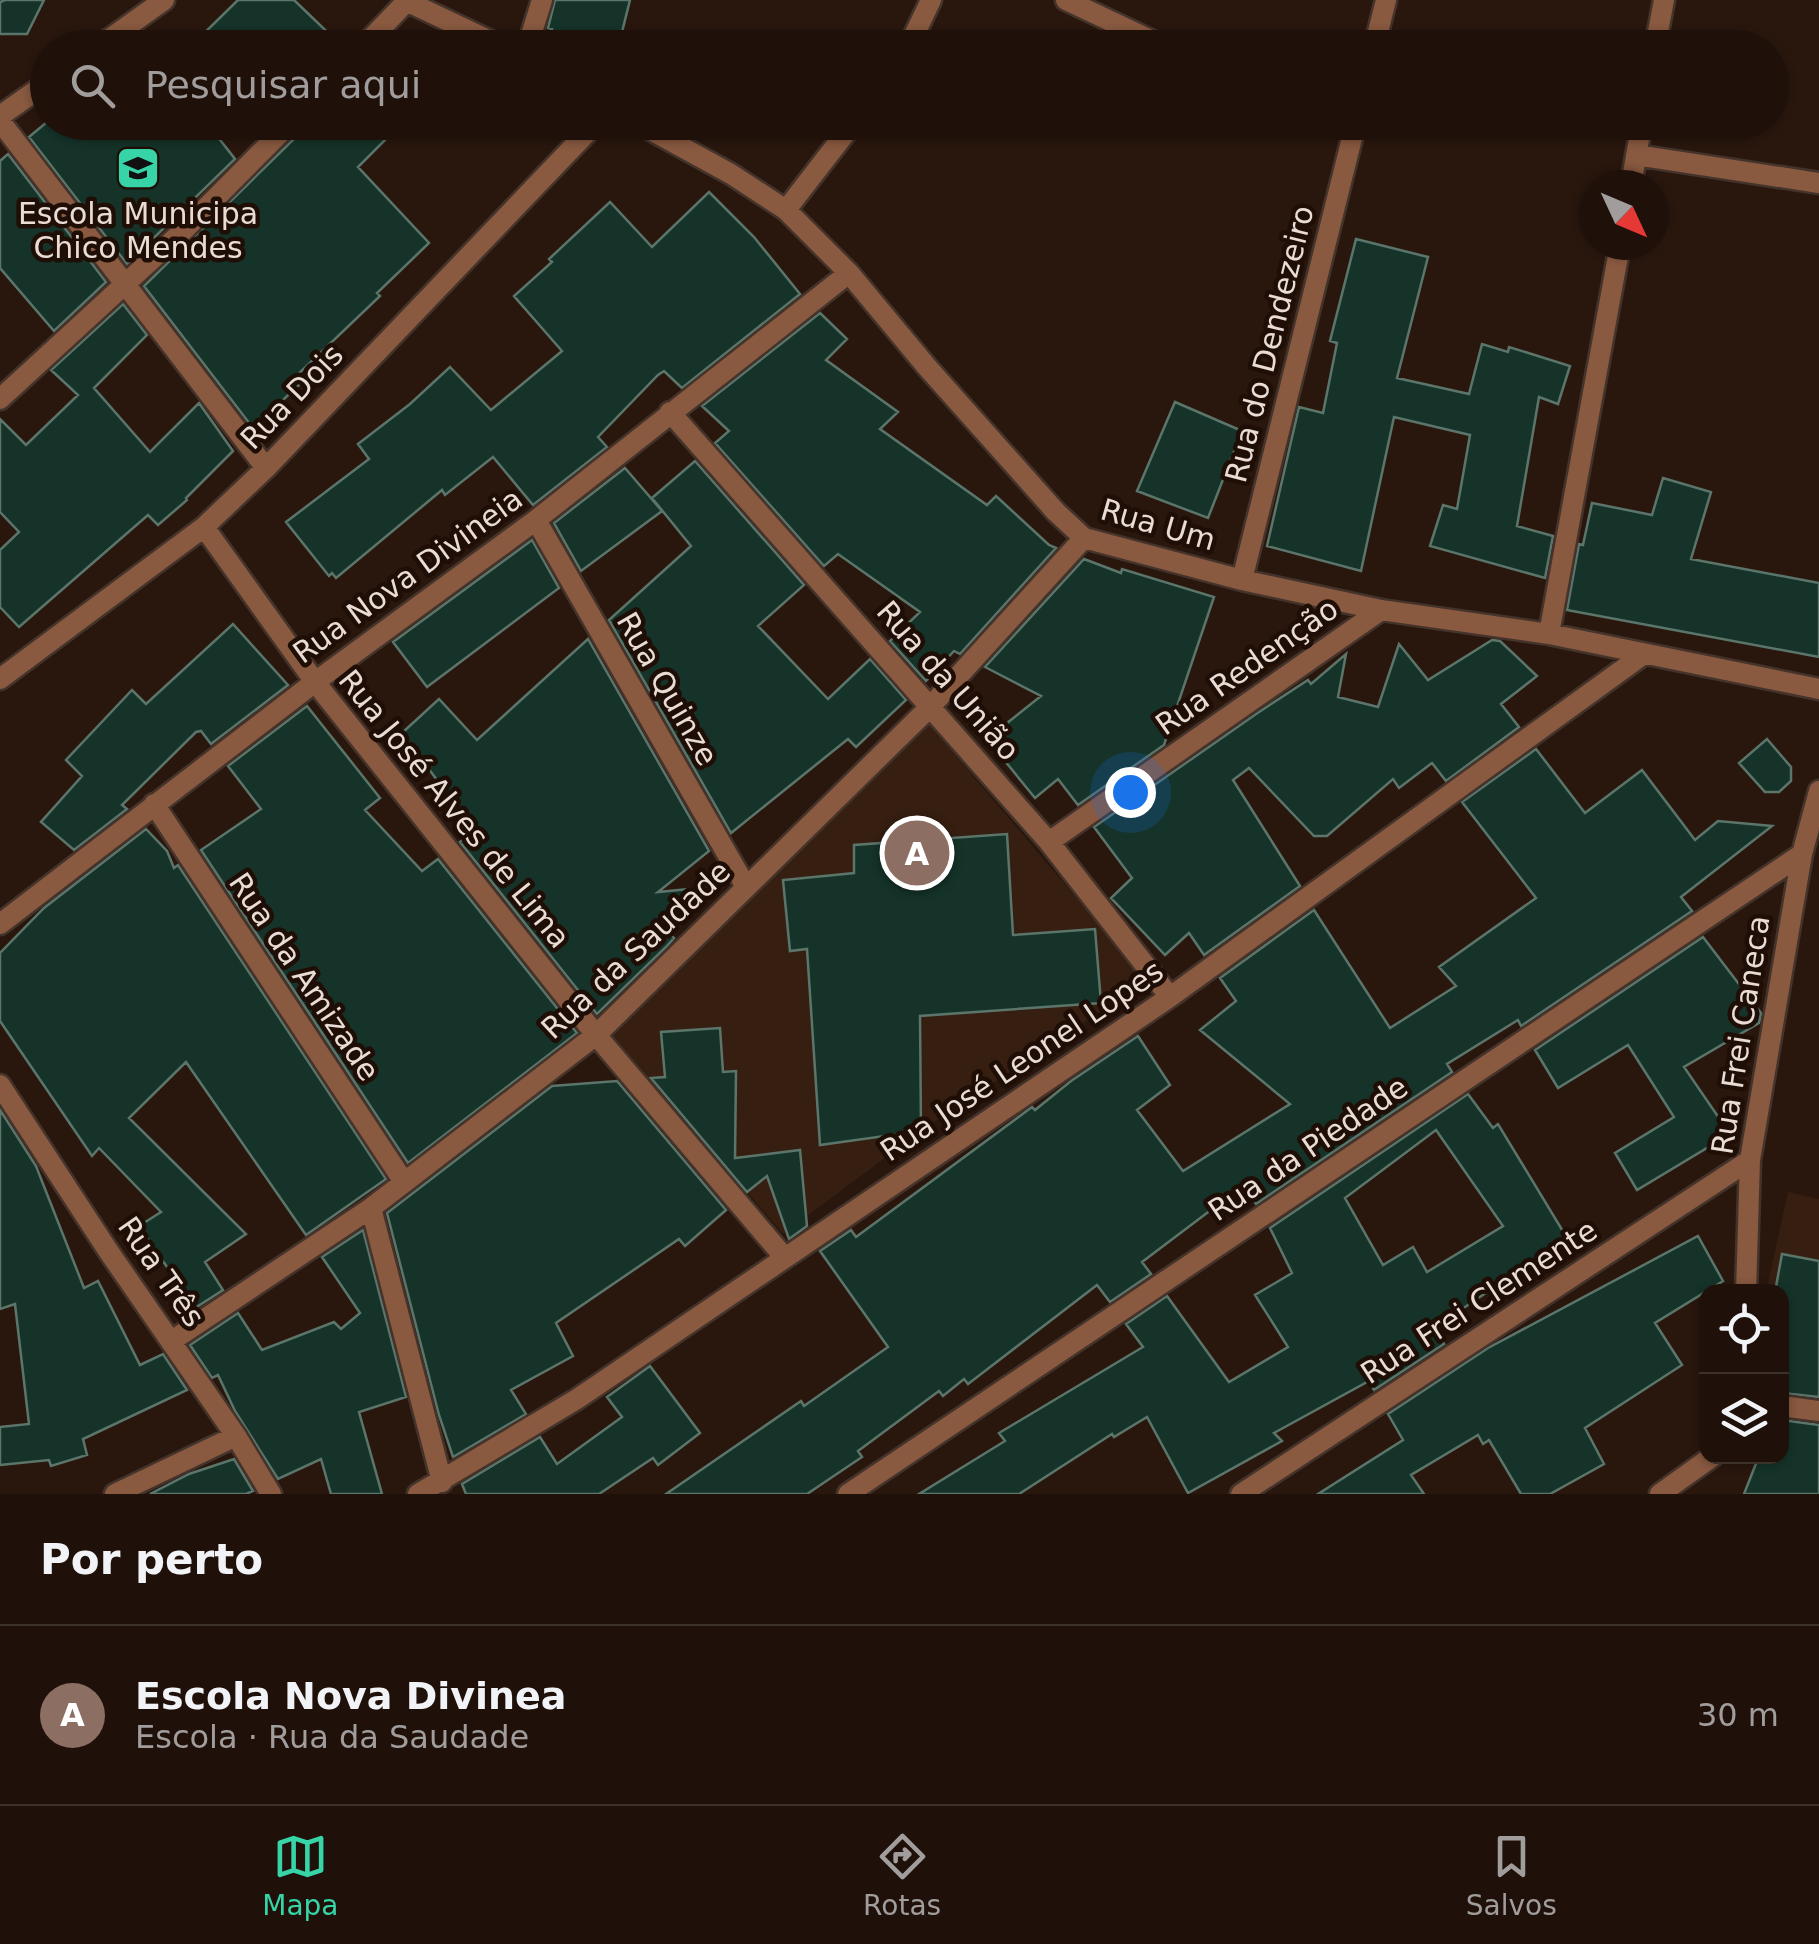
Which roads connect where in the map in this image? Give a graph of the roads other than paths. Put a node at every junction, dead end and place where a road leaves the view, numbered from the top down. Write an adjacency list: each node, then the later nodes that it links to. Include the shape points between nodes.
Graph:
1 (164, 0): 8 (street)
2 (542, 0): 11 (street)
3 (931, 0): 12 (street)
4 (1066, 0): 13 (street)
5 (1386, 0): 14 (street)
6 (1664, 0): 15 (street)
7 (405, 1): 9 (street); 10 (street)
8 (122, 30)
9 (378, 30)
10 (467, 30)
11 (533, 30)
12 (917, 30)
13 (1129, 30)
14 (1378, 30)
15 (1658, 30)
16 (30, 96): 17 (street)
17 (0, 119): 30 (street)
18 (272, 140): 30 (street)
19 (580, 140): 33 (street, Rua Dois)
20 (669, 140): 27 (street, Rua Um)
21 (840, 140): 27 (street)
22 (1352, 140): 37 (street, Rua do Dendezeiro)
23 (1639, 140): 24 (street)
24 (1636, 156): 25 (street); 26 (street)
25 (1634, 170)
26 (1819, 183)
27 (786, 210): 29 (street, Rua Um)
28 (1617, 260): 39 (street)
29 (849, 273): 32 (street, Rua Nova Divineia); 36 (street, Rua Um)
30 (124, 285): 31 (street); 33 (street)
31 (0, 399)
32 (670, 412): 34 (street, Rua Nova Divineia); 44 (street, Rua da União)
33 (266, 468): 35 (street, Rua Dois)
34 (536, 520): 42 (street, Rua Nova Divineia); 49 (street, Rua Quinze)
35 (204, 527): 41 (street, Rua Dois); 42 (street, Rua José Alves de Lima)
36 (1084, 538): 37 (street, Rua Um); 44 (street, Rua da Saudade)
37 (1242, 580): 38 (street, Rua Um)
38 (1381, 610): 39 (street, Rua Um); 47 (street, Rua Redenção)
39 (1549, 634): 40 (street, Rua Um)
40 (1644, 654): 43 (street, Rua Um); 51 (street, Rua José Leonel Lopes)
41 (0, 679)
42 (315, 682): 46 (street, Rua Nova Divineia); 52 (street, Rua José Alves de Lima)
43 (1819, 690)
44 (930, 706): 47 (street, Rua da União); 49 (street, Rua da Saudade)
45 (1819, 792): 48 (street, Rua Frei Caneca)
46 (154, 804): 50 (street, Rua Nova Divineia); 55 (street, Rua da Amizade)
47 (1049, 842): 51 (street, Rua da União)
48 (1802, 854): 54 (street, Rua Frei Caneca); 68 (street, Rua da Piedade)
49 (746, 888): 52 (street, Rua da Saudade)
50 (0, 924)
51 (1170, 997): 57 (street, Rua José Leonel Lopes)
52 (596, 1035): 55 (street, Rua da Saudade); 57 (street, Rua José Alves de Lima)
53 (0, 1085): 59 (street, Rua Três)
54 (1750, 1160): 58 (street, Rua Frei Caneca); 69 (street, Rua Frei Clemente)
55 (404, 1182): 56 (street, Rua da Saudade)
56 (371, 1208): 59 (street, Rua da Saudade); 64 (street)
57 (785, 1258): 64 (street, Rua José Leonel Lopes)
58 (1746, 1284)
59 (173, 1340): 62 (street, Rua Três)
60 (1789, 1407): 61 (street)
61 (1819, 1411)
62 (236, 1436): 65 (street); 66 (street, Rua Três)
63 (1703, 1464): 70 (street)
64 (442, 1482): 67 (street, Rua José Leonel Lopes)
65 (115, 1494)
66 (271, 1494)
67 (418, 1494)
68 (848, 1494)
69 (1241, 1494)
70 (1660, 1494)

